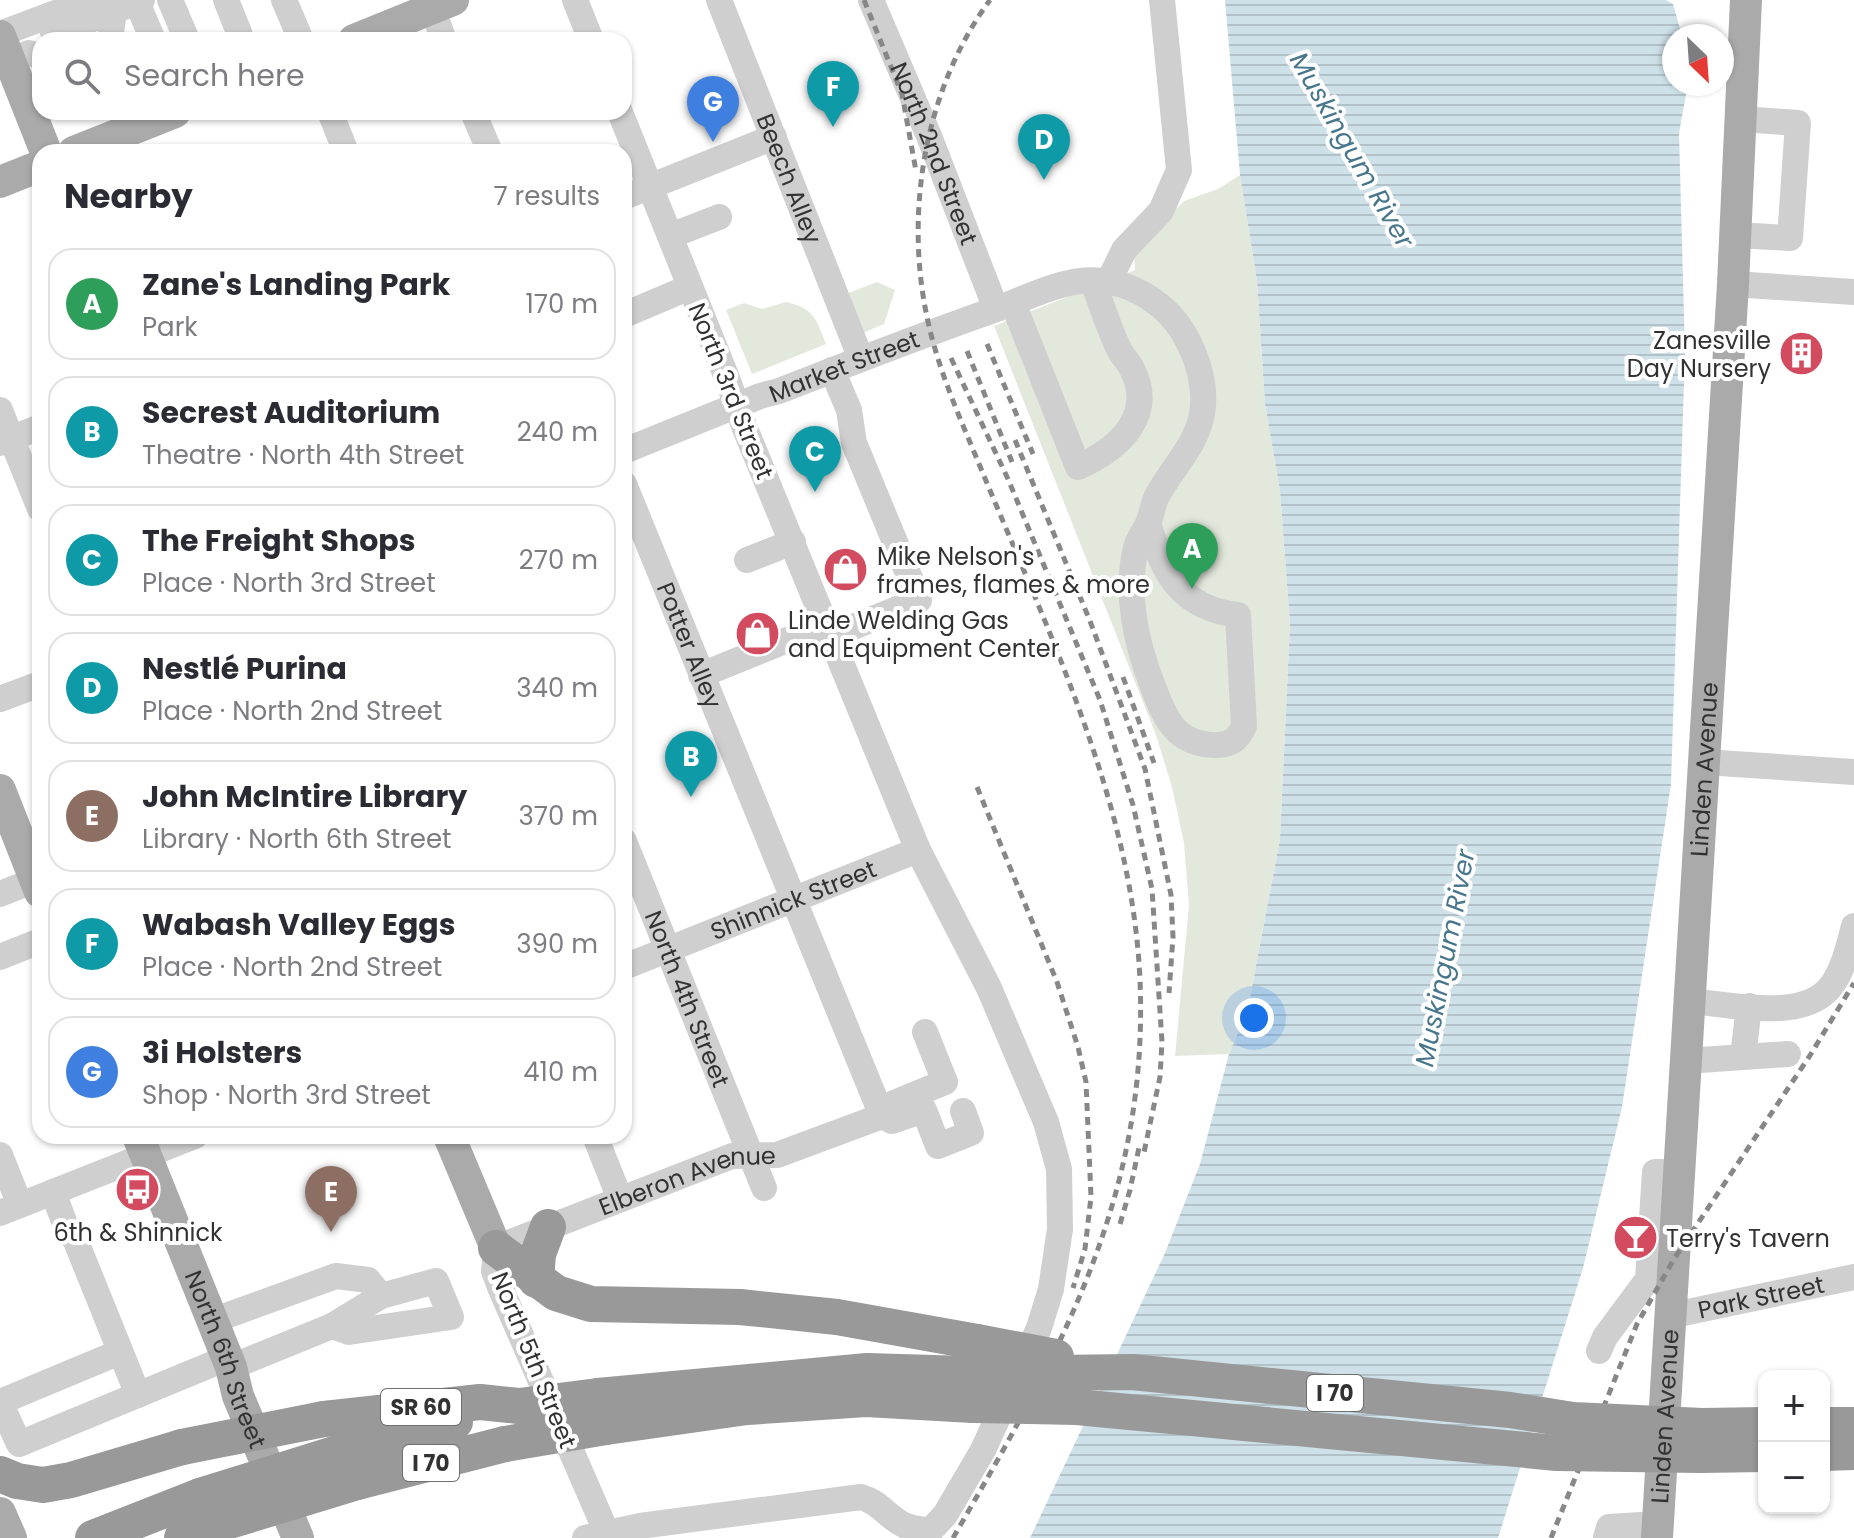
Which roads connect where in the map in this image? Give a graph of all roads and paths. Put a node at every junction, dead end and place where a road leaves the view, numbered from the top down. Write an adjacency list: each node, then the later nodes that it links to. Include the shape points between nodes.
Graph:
1 (170, 0): 15 (street)
2 (226, 0): 16 (street)
3 (284, 0): 17 (street)
4 (575, 0): 20 (street)
5 (719, 0): 27 (street, Beech Alley)
6 (871, 0): 43 (street, North 2nd Street)
7 (1162, 0): 39 (street, via 1179,170 1161,211)
8 (1746, 0): 21 (main road, Linden Avenue)
9 (132, 3): 11 (street, via 82,3); 12 (street); 13 (street); 14 (street)
10 (438, 3): 18 (main road); 19 (street)
11 (53, 32)
12 (82, 32)
13 (115, 32)
14 (148, 32)
15 (184, 32)
16 (239, 32)
17 (298, 32)
18 (372, 32)
19 (443, 32)
20 (588, 32)
21 (1741, 119): 37 (main road, Linden Avenue); 37 (street, via 1798,123 1790,238)
22 (43, 120): 28 (main road)
23 (155, 120): 29 (main road)
24 (333, 120): 30 (street)
25 (476, 120): 31 (street)
26 (623, 120): 34 (street, North 3rd Street)
27 (774, 137): 34 (street); 45 (street, Beech Alley)
28 (45, 144)
29 (94, 144)
30 (343, 144)
31 (487, 144)
32 (32, 169): 33 (main road)
33 (0, 182)
34 (650, 187): 35 (street); 38 (street, North 3rd Street)
35 (632, 194)
36 (719, 217): 38 (street)
37 (1735, 235): 40 (main road, Linden Avenue)
38 (670, 236): 41 (street, North 3rd Street)
39 (1101, 282): 43 (street, Market Street, via 1066,282); 43 (street, North 2nd Street, via 1121,352 1132,368 1138,406 1135,424 1123,439 1078,467); 54 (street, via 1138,292 1164,309 1185,334 1200,372 1201,419 1185,456 1156,498)
40 (1733, 284): 42 (street); 61 (main road, Linden Avenue)
41 (690, 287): 44 (street); 47 (street, North 3rd Street)
42 (1854, 292)
43 (1004, 306): 45 (street, Market Street)
44 (632, 312)
45 (861, 359): 46 (street, Market Street)
46 (832, 370): 47 (street, Market Street); 57 (street, via 849,410 854,443 919,600)
47 (736, 405): 51 (street, Market Street); 55 (street, North 3rd Street)
48 (0, 410): 50 (street)
49 (32, 430): 50 (street)
50 (6, 440): 52 (street)
51 (632, 448)
52 (32, 493)
53 (632, 504): 58 (street, Potter Alley)
54 (1148, 523): 54 (street, via 1137,545 1132,584 1135,621 1157,698 1183,737 1198,744 1228,743 1244,726 1238,615 1216,612 1180,590 1160,560)
55 (793, 542): 56 (street); 57 (street, North 3rd Street)
56 (747, 560)
57 (829, 630): 58 (street); 64 (street, North 3rd Street)
58 (701, 675): 68 (street, Potter Alley)
59 (32, 687): 60 (street)
60 (0, 699)
61 (1704, 762): 62 (street); 74 (main road, Linden Avenue)
62 (1854, 772)
63 (0, 790): 66 (main road)
64 (918, 850): 68 (street, Shinnick Street); 119 (street, North 3rd Street, via 1001,1015 1046,1122 1059,1169 1060,1229 1051,1289 1039,1328 983,1450 930,1531 907,1527 861,1497 640,1526)
65 (632, 861): 71 (street, North 4th Street)
66 (27, 863): 67 (street)
67 (0, 894)
68 (793, 900): 71 (street, Shinnick Street); 81 (street, Potter Alley)
69 (1854, 926): 75 (street, via 1832,985 1813,1001 1790,1009)
70 (32, 944): 72 (street)
71 (668, 950): 73 (street, Shinnick Street); 86 (street, North 4th Street)
72 (0, 957)
73 (632, 964)
74 (1689, 1001): 75 (street); 79 (main road, Linden Avenue)
75 (1749, 1006): 78 (street)
76 (925, 1032): 81 (street, via 945,1082 886,1107)
77 (1788, 1054): 78 (street)
78 (1743, 1057): 79 (street)
79 (1686, 1061): 94 (main road, Linden Avenue, via 1679,1172)
80 (963, 1111): 81 (street, via 971,1133 938,1146 924,1110 892,1121)
81 (882, 1116): 86 (street, Elberon Avenue, via 777,1155)
82 (452, 1144): 92 (main road, North 5th Street)
83 (598, 1144): 89 (street)
84 (142, 1146): 88 (street); 98 (main road, North 6th Street)
85 (0, 1155): 90 (street)
86 (751, 1156): 87 (street, North 4th Street); 89 (street, Elberon Avenue, via 732,1156)
87 (764, 1188)
88 (53, 1192): 90 (street); 101 (street)
89 (620, 1199): 91 (street, Elberon Avenue)
90 (10, 1209)
91 (548, 1227): 92 (street, Elberon Avenue); 95 (highway)
92 (496, 1248): 95 (highway); 119 (street, North 5th Street, via 494,1271)
93 (1854, 1277): 97 (street, Park Street)
94 (1660, 1278): 97 (main road, Linden Avenue); 100 (street, via 1605,1337)
95 (536, 1280): 103 (highway, via 591,1304 809,1314)
96 (381, 1296): 98 (street, via 368,1280 336,1276); 99 (street); 99 (street, via 436,1281 451,1317 349,1332)
97 (1669, 1316): 118 (main road, Linden Avenue)
98 (212, 1321): 102 (main road, North 6th Street)
99 (332, 1326): 102 (street)
100 (1599, 1351)
101 (120, 1352): 104 (street); 104 (street, via 0,1402 19,1444)
102 (229, 1362): 104 (street); 122 (main road, North 6th Street, via 238,1396)
103 (972, 1374): 106 (highway, I 70, via 866,1399); 110 (highway, I 70, bridge, via 1132,1372 1510,1410); 110 (highway, I 70, bridge, via 1077,1407 1557,1453)
104 (138, 1395)
105 (519, 1406): 106 (highway, I 70, bridge); 114 (highway, I 70); 115 (highway, SR 60, bridge, via 480,1402 324,1419 182,1447 43,1485)
106 (602, 1412): 114 (highway, I 70, bridge, via 505,1444)
107 (1830, 1425): 108 (highway)
108 (1854, 1425)
109 (1758, 1426): 110 (highway, I 70)
110 (1702, 1440): 112 (highway, I 70)
111 (1854, 1452): 113 (highway)
112 (1758, 1453)
113 (1830, 1453)
114 (350, 1466): 117 (highway, I 70, bridge)
115 (0, 1474)
116 (0, 1513): 120 (main road)
117 (199, 1520): 121 (highway, I 70)
118 (1657, 1531): 123 (street, via 1609,1527)
119 (601, 1536)
120 (11, 1538)
121 (93, 1538)
122 (298, 1538)
123 (1606, 1538)

